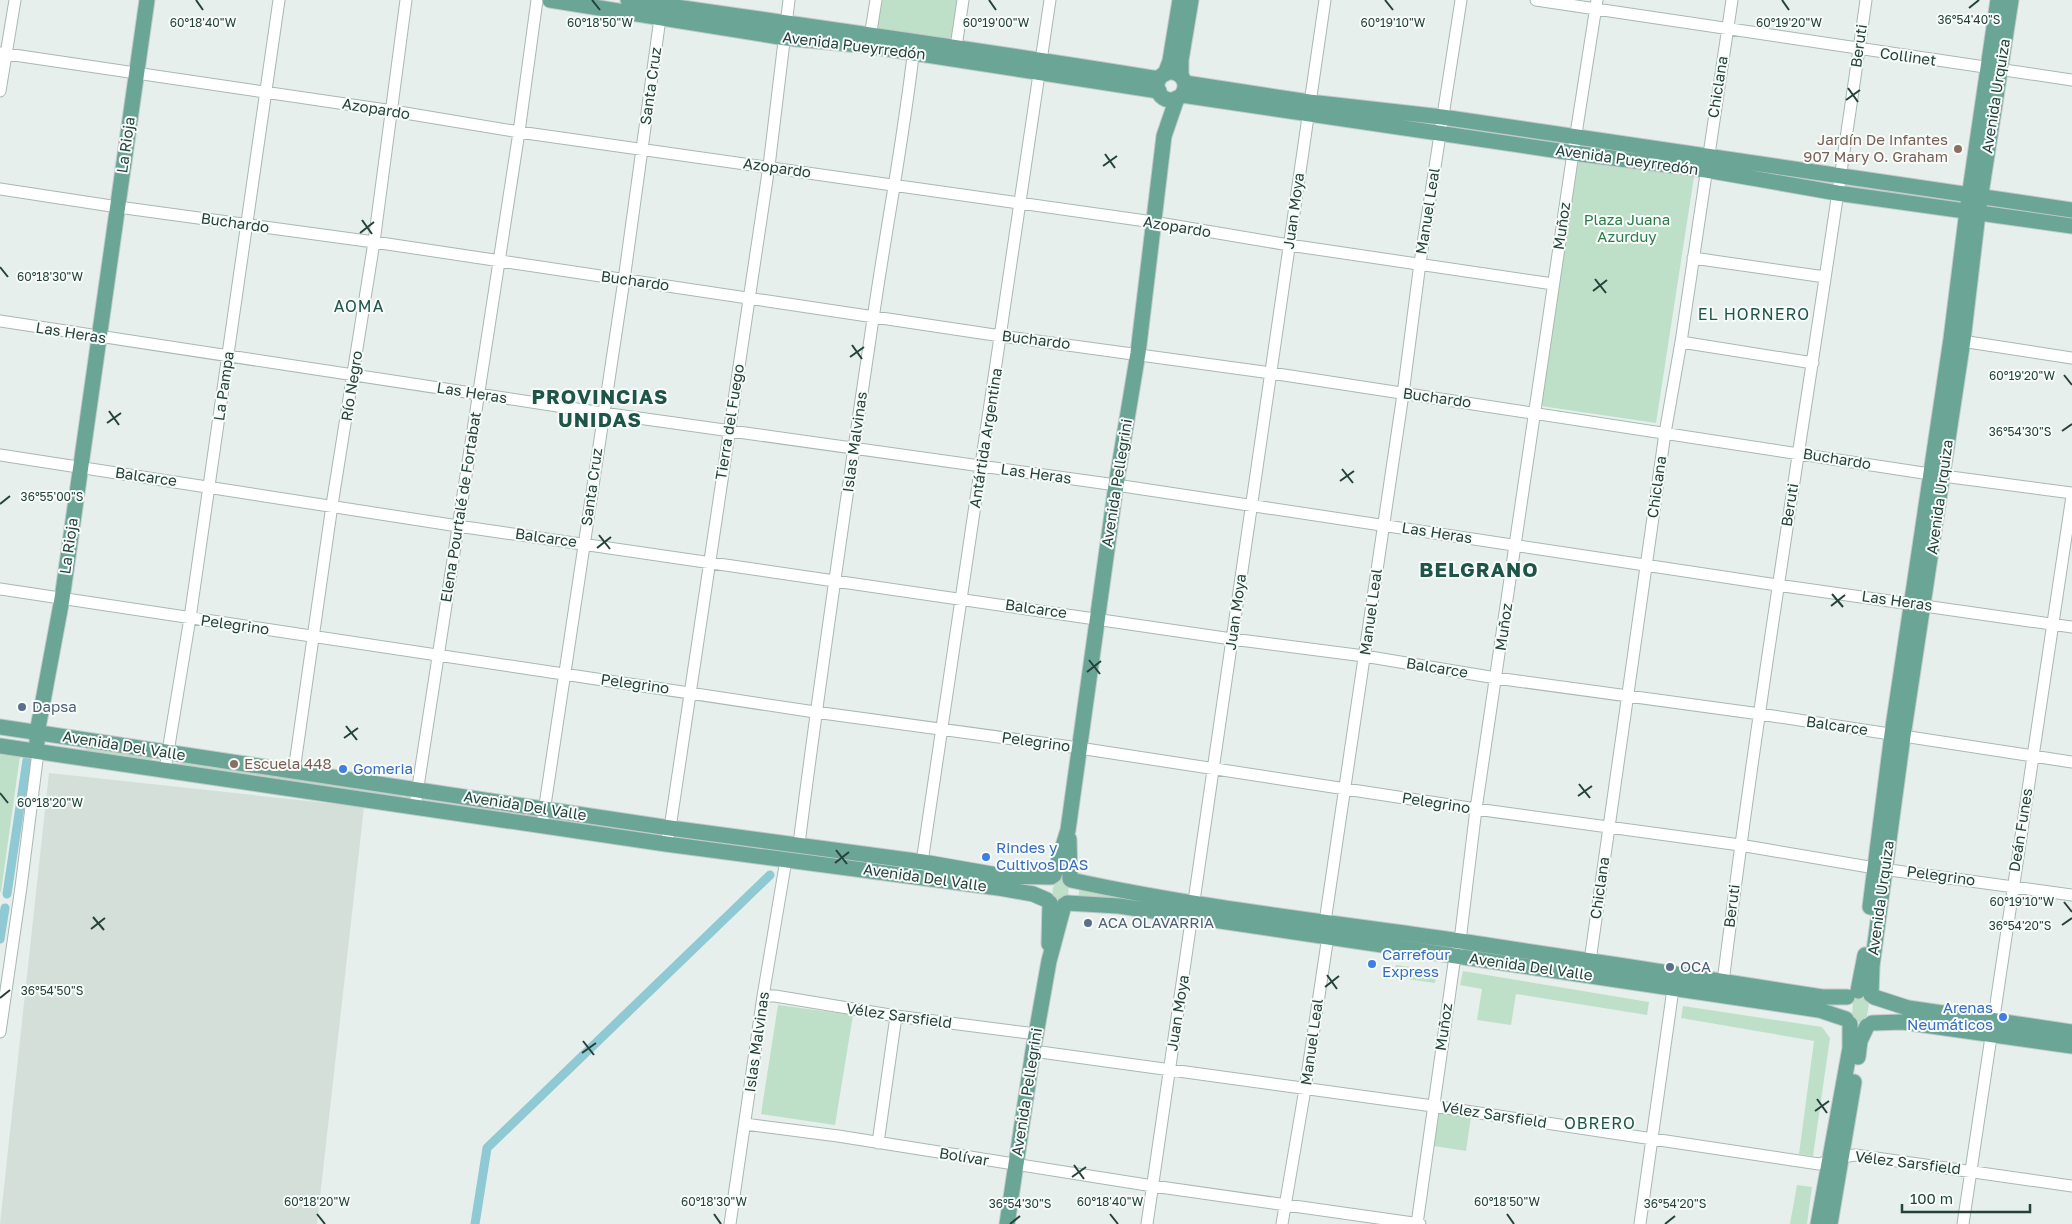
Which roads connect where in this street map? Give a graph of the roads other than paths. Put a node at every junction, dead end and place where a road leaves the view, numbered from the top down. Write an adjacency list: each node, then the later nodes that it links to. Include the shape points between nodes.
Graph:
1 (15, 0): 29 (street)
2 (147, 0): 32 (main road, La Rioja)
3 (279, 0): 36 (street, La Pampa)
4 (406, 0): 38 (street, Río Negro)
5 (537, 0): 40 (street, Elena Pourtalé de Fortabat)
6 (550, 0): 22 (main road, Avenida Pueyrredón)
7 (628, 0): 22 (main road, Avenida Pueyrredón)
8 (789, 0): 24 (street, Tierra del Fuego)
9 (876, 0): 25 (street)
10 (963, 0): 27 (street)
11 (1050, 0): 30 (street, Antártida Argentina)
12 (1180, 0): 34 (main road, Avenida Pellegrini, via 1170,61)
13 (1191, 0): 34 (main road, Avenida Pellegrini, via 1181,60)
14 (1326, 0): 37 (street, Juan Moya)
15 (1462, 0): 39 (street, Manuel Leal)
16 (1536, 0): 21 (street, Collinet)
17 (1732, 0): 23 (street, Chiclana)
18 (1866, 0): 28 (street, Beruti)
19 (1998, 0): 31 (main road, Avenida Urquiza)
20 (2011, 0): 31 (main road, Avenida Urquiza)
21 (1597, 4): 23 (street, Collinet); 42 (street, Muñoz)
22 (662, 8): 24 (main road, Avenida Pueyrredón); 43 (street, Santa Cruz)
23 (1728, 29): 28 (street, Collinet); 44 (street, Chiclana)
24 (786, 31): 25 (main road, Avenida Pueyrredón); 45 (street, Tierra del Fuego)
25 (870, 41): 26 (main road, Avenida Pueyrredón)
26 (914, 47): 27 (main road, Avenida Pueyrredón); 30 (main road, Avenida Pueyrredón); 47 (street, Islas Malvinas)
27 (956, 47): 30 (main road, Avenida Pueyrredón)
28 (1859, 50): 31 (street, Collinet); 46 (street, Beruti)
29 (3, 53): 32 (street, Azopardo); 35 (street)
30 (1039, 66): 34 (main road, Avenida Pueyrredón); 51 (street, Antártida Argentina)
31 (1994, 70): 33 (street, Collinet); 50 (main road, Avenida Urquiza)
32 (137, 72): 36 (street, Azopardo); 52 (main road, La Rioja)
33 (2072, 80)
34 (1171, 87): 37 (main road, Avenida Pueyrredón); 55 (main road, Avenida Pellegrini)
35 (0, 91)
36 (266, 92): 38 (street, Azopardo); 56 (street, La Pampa)
37 (1308, 108): 39 (main road, Avenida Pueyrredón); 41 (main road, Avenida Pueyrredón); 59 (street, Juan Moya)
38 (393, 111): 40 (street, Azopardo); 58 (street, Río Negro)
39 (1442, 117): 41 (street, Manuel Leal); 42 (main road, Avenida Pueyrredón)
40 (519, 132): 43 (street, Azopardo); 61 (street, Elena Pourtalé de Fortabat)
41 (1441, 133): 42 (main road, Avenida Pueyrredón); 62 (street, Manuel Leal)
42 (1574, 146): 44 (main road, Avenida Pueyrredón); 65 (street, Muñoz)
43 (642, 149): 45 (street, Azopardo); 64 (street, Santa Cruz)
44 (1707, 164): 46 (main road, Avenida Pueyrredón); 49 (main road, Avenida Pueyrredón); 60 (street, Chiclana)
45 (769, 166): 47 (street, Azopardo); 66 (street, Tierra del Fuego)
46 (1840, 175): 49 (street, Beruti); 50 (main road, Avenida Pueyrredón)
47 (895, 186): 51 (street, Azopardo); 67 (street, Islas Malvinas)
48 (0, 189): 52 (street, Buchardo)
49 (1837, 193): 54 (main road, Avenida Pueyrredón); 63 (street, Beruti)
50 (1975, 195): 53 (main road, Avenida Pueyrredón); 54 (main road, Avenida Urquiza)
51 (1019, 204): 55 (street, Azopardo); 69 (street, Antártida Argentina)
52 (118, 207): 56 (street, Buchardo); 70 (main road, La Rioja)
53 (2072, 210)
54 (1972, 212): 57 (main road, Avenida Pueyrredón); 71 (main road, Avenida Urquiza)
55 (1153, 222): 59 (street, Azopardo); 73 (main road, Avenida Pellegrini)
56 (247, 225): 58 (street, Buchardo); 74 (street, La Pampa)
57 (2072, 226)
58 (374, 242): 61 (street, Buchardo); 78 (street, Río Negro)
59 (1289, 245): 62 (street, Azopardo); 77 (street, Juan Moya)
60 (1693, 258): 63 (street); 72 (street, Chiclana)
61 (499, 262): 64 (street, Buchardo); 79 (street, Elena Pourtalé de Fortabat)
62 (1420, 263): 65 (street, Azopardo); 80 (street, Manuel Leal)
63 (1825, 277): 76 (street, Beruti)
64 (624, 280): 66 (street, Buchardo); 82 (street, Santa Cruz)
65 (1554, 284): 81 (street, Muñoz)
66 (750, 298): 67 (street, Buchardo); 83 (street, Tierra del Fuego)
67 (873, 317): 69 (street, Buchardo); 85 (street, Islas Malvinas)
68 (0, 321): 70 (street, Las Heras)
69 (1001, 336): 73 (street, Buchardo); 89 (street, Antártida Argentina)
70 (98, 338): 74 (street, Las Heras); 88 (main road, La Rioja)
71 (1957, 340): 75 (street); 90 (main road, Avenida Urquiza)
72 (1682, 342): 76 (street); 84 (street, Chiclana)
73 (1138, 353): 77 (street, Buchardo); 91 (main road, Avenida Pellegrini)
74 (228, 356): 78 (street, Las Heras); 92 (street, La Pampa)
75 (2072, 358)
76 (1813, 363): 86 (street, Beruti)
77 (1272, 372): 80 (street, Buchardo); 95 (street, Juan Moya)
78 (353, 375): 79 (street, Las Heras); 94 (street, Río Negro)
79 (478, 393): 82 (street, Las Heras); 97 (street, Elena Pourtalé de Fortabat)
80 (1403, 394): 81 (street, Buchardo); 96 (street, Manuel Leal)
81 (1536, 412): 84 (street, Buchardo); 99 (street, Muñoz)
82 (603, 413): 83 (street, Las Heras); 98 (street, Santa Cruz)
83 (729, 431): 85 (street, Las Heras); 100 (street, Tierra del Fuego)
84 (1665, 433): 86 (street, Buchardo); 101 (street, Chiclana)
85 (854, 448): 89 (street, Las Heras); 102 (street, Islas Malvinas)
86 (1798, 453): 90 (street, Buchardo); 103 (street, Beruti)
87 (0, 455): 88 (street, Balcarce)
88 (80, 467): 92 (street, Balcarce); 105 (main road, La Rioja)
89 (981, 467): 91 (street, Las Heras); 106 (street, Antártida Argentina)
90 (1936, 474): 93 (street, Buchardo); 107 (main road, Avenida Urquiza)
91 (1116, 485): 95 (street, Las Heras); 109 (main road, Avenida Pellegrini)
92 (210, 486): 94 (street, Balcarce); 108 (street, La Pampa)
93 (2072, 494): 110 (street, Deán Funes)
94 (332, 505): 97 (street, Balcarce); 112 (street, Río Negro)
95 (1250, 506): 96 (street, Las Heras); 113 (street, Juan Moya)
96 (1384, 525): 99 (street, Las Heras); 115 (street, Manuel Leal)
97 (458, 526): 98 (street, Balcarce); 114 (street, Elena Pourtalé de Fortabat)
98 (583, 544): 100 (street, Balcarce); 116 (street, Santa Cruz)
99 (1516, 545): 101 (street, Las Heras); 117 (street, Muñoz)
100 (709, 562): 102 (street, Balcarce); 118 (street, Tierra del Fuego)
101 (1646, 566): 103 (street, Las Heras); 119 (street, Chiclana)
102 (835, 580): 106 (street, Balcarce); 120 (street, Islas Malvinas)
103 (1777, 585): 107 (street, Las Heras); 121 (street, Beruti)
104 (0, 589): 105 (street, Pelegrino)
105 (62, 599): 108 (street, Pelegrino); 124 (main road, La Rioja)
106 (961, 599): 109 (street, Balcarce); 123 (street, Antártida Argentina)
107 (1917, 604): 110 (street, Las Heras); 125 (main road, Avenida Urquiza)
108 (190, 618): 112 (street, Pelegrino); 129 (street, La Pampa)
109 (1097, 618): 113 (street, Balcarce); 127 (main road, Avenida Pellegrini)
110 (2053, 624): 111 (street, Las Heras); 130 (street, Deán Funes)
111 (2072, 627)
112 (313, 636): 114 (street, Pelegrino); 134 (street, Río Negro)
113 (1232, 639): 115 (street, Balcarce); 133 (street, Juan Moya)
114 (439, 654): 116 (street, Pelegrino); 136 (street, Elena Pourtalé de Fortabat)
115 (1364, 656): 117 (street, Balcarce); 135 (street, Manuel Leal)
116 (565, 674): 118 (street, Pelegrino); 138 (street, Santa Cruz)
117 (1496, 678): 119 (street, Balcarce); 139 (street, Muñoz)
118 (690, 693): 120 (street, Pelegrino); 142 (street, Tierra del Fuego)
119 (1627, 696): 121 (street, Balcarce); 141 (street, Chiclana)
120 (815, 712): 123 (street, Pelegrino); 145 (street, Islas Malvinas)
121 (1760, 714): 125 (street, Balcarce); 146 (street, Beruti)
122 (0, 727): 124 (main road, Avenida Del Valle)
123 (942, 729): 127 (street, Pelegrino); 149 (street, Antártida Argentina)
124 (37, 733): 128 (main road, La Rioja); 129 (main road, Avenida Del Valle)
125 (1898, 735): 130 (street, Balcarce); 148 (main road, Avenida Urquiza)
126 (0, 746): 128 (main road, Avenida Del Valle)
127 (1079, 748): 133 (street, Pelegrino); 143 (main road, Avenida Pellegrini)
128 (38, 752): 132 (main road, Avenida Del Valle); 168 (street, La Rioja)
129 (167, 754): 132 (street, La Pampa); 134 (main road, Avenida Del Valle)
130 (2032, 756): 131 (street, Balcarce); 152 (street, Deán Funes)
131 (2072, 762)
132 (165, 770): 137 (main road, Avenida Del Valle)
133 (1214, 770): 135 (street, Pelegrino); 155 (street, Juan Moya)
134 (294, 771): 136 (main road, Avenida Del Valle)
135 (1343, 789): 139 (street, Pelegrino); 156 (street, Manuel Leal)
136 (418, 790): 137 (street, Elena Pourtalé de Fortabat); 138 (main road, Avenida Del Valle)
137 (415, 806): 140 (main road, Avenida Del Valle)
138 (545, 809): 140 (street, Santa Cruz); 142 (main road, Avenida Del Valle)
139 (1476, 809): 141 (street, Pelegrino); 157 (street, Muñoz)
140 (542, 825): 144 (main road, Avenida Del Valle)
141 (1608, 826): 146 (street, Pelegrino); 159 (street, Chiclana)
142 (670, 828): 144 (street, Tierra del Fuego); 145 (main road, Avenida Del Valle)
143 (1068, 830): 150 (main road, Avenida Pellegrini); 151 (main road, Avenida Pellegrini)
144 (666, 844): 147 (main road, Avenida Del Valle)
145 (799, 844): 149 (main road, Avenida Del Valle)
146 (1740, 845): 148 (street, Pelegrino); 160 (street, Beruti)
147 (786, 860): 149 (main road, Avenida Del Valle); 163 (street, Islas Malvinas)
148 (1880, 868): 152 (street, Pelegrino); 162 (main road, Avenida Urquiza, via 1863,964)
149 (921, 869): 150 (main road, Avenida Del Valle, via 1003,876); 154 (main road, Avenida Del Valle, via 1033,894)
150 (1052, 876): 151 (main road, via 1062,874); 154 (main road, via 1046,889)
151 (1071, 879): 154 (main road, via 1072,894); 155 (main road, Avenida Del Valle)
152 (2013, 886): 153 (street, Pelegrino); 167 (street, Deán Funes)
153 (2072, 895)
154 (1057, 903): 155 (main road, Avenida Del Valle); 170 (main road, Avenida Pellegrini)
155 (1194, 910): 156 (main road, Avenida Del Valle); 173 (street, Juan Moya)
156 (1326, 929): 157 (main road, Avenida Del Valle); 158 (main road, Avenida Del Valle); 174 (street, Manuel Leal)
157 (1460, 941): 158 (street, Muñoz); 159 (main road, Avenida Del Valle)
158 (1455, 956): 159 (main road, Avenida Del Valle); 175 (street, Muñoz)
159 (1589, 968): 160 (main road, Avenida Del Valle); 161 (main road, Avenida Del Valle)
160 (1723, 982): 162 (main road, Avenida Del Valle, via 1822,997)
161 (1673, 989): 165 (main road, Avenida Del Valle, via 1819,1010); 177 (street)
162 (1863, 995): 165 (main road, via 1842,1008); 166 (main road, via 1877,1002 1878,1013); 167 (main road, Avenida Del Valle)
163 (763, 996): 164 (street, Vélez Sarsfield); 176 (street, Islas Malvinas)
164 (896, 1016): 170 (street, Vélez Sarsfield); 178 (street)
165 (1848, 1021): 166 (main road, via 1856,1026); 179 (main road, via 1850,1048)
166 (1869, 1024): 167 (main road, Avenida Del Valle, via 1903,1022); 179 (main road, via 1860,1042)
167 (1992, 1028): 169 (main road, Avenida Del Valle); 171 (main road, Avenida Del Valle); 181 (street, Deán Funes)
168 (0, 1032)
169 (2072, 1032)
170 (1036, 1034): 172 (main road, Avenida Pellegrini)
171 (2072, 1046)
172 (1033, 1050): 173 (street, Vélez Sarsfield); 180 (main road, Avenida Pellegrini)
173 (1169, 1069): 174 (street, Vélez Sarsfield); 182 (street, Juan Moya)
174 (1305, 1089): 175 (street, Vélez Sarsfield); 184 (street, Manuel Leal)
175 (1433, 1106): 177 (street, Vélez Sarsfield); 189 (street, Muñoz)
176 (745, 1124): 178 (street, Bolívar); 185 (street, Islas Malvinas)
177 (1652, 1139): 179 (street, Vélez Sarsfield, via 1819,1164); 191 (street)
178 (878, 1143): 180 (street, Bolívar)
179 (1835, 1159): 181 (street, Vélez Sarsfield, via 1855,1156); 192 (main road); 193 (main road)
180 (1016, 1165): 182 (street, Bolívar); 186 (main road, Avenida Pellegrini)
181 (1970, 1171): 183 (street, Vélez Sarsfield); 194 (street, Deán Funes)
182 (1153, 1186): 184 (street, Bolívar); 187 (street, Juan Moya)
183 (2072, 1186)
184 (1284, 1204): 188 (street, Manuel Leal); 189 (street, Bolívar)
185 (730, 1224)
186 (1007, 1224)
187 (1147, 1224)
188 (1282, 1224)
189 (1417, 1224): 190 (street, Bolívar)
190 (1420, 1224)
191 (1640, 1224)
192 (1818, 1224)
193 (1830, 1224)
194 (1963, 1224)

